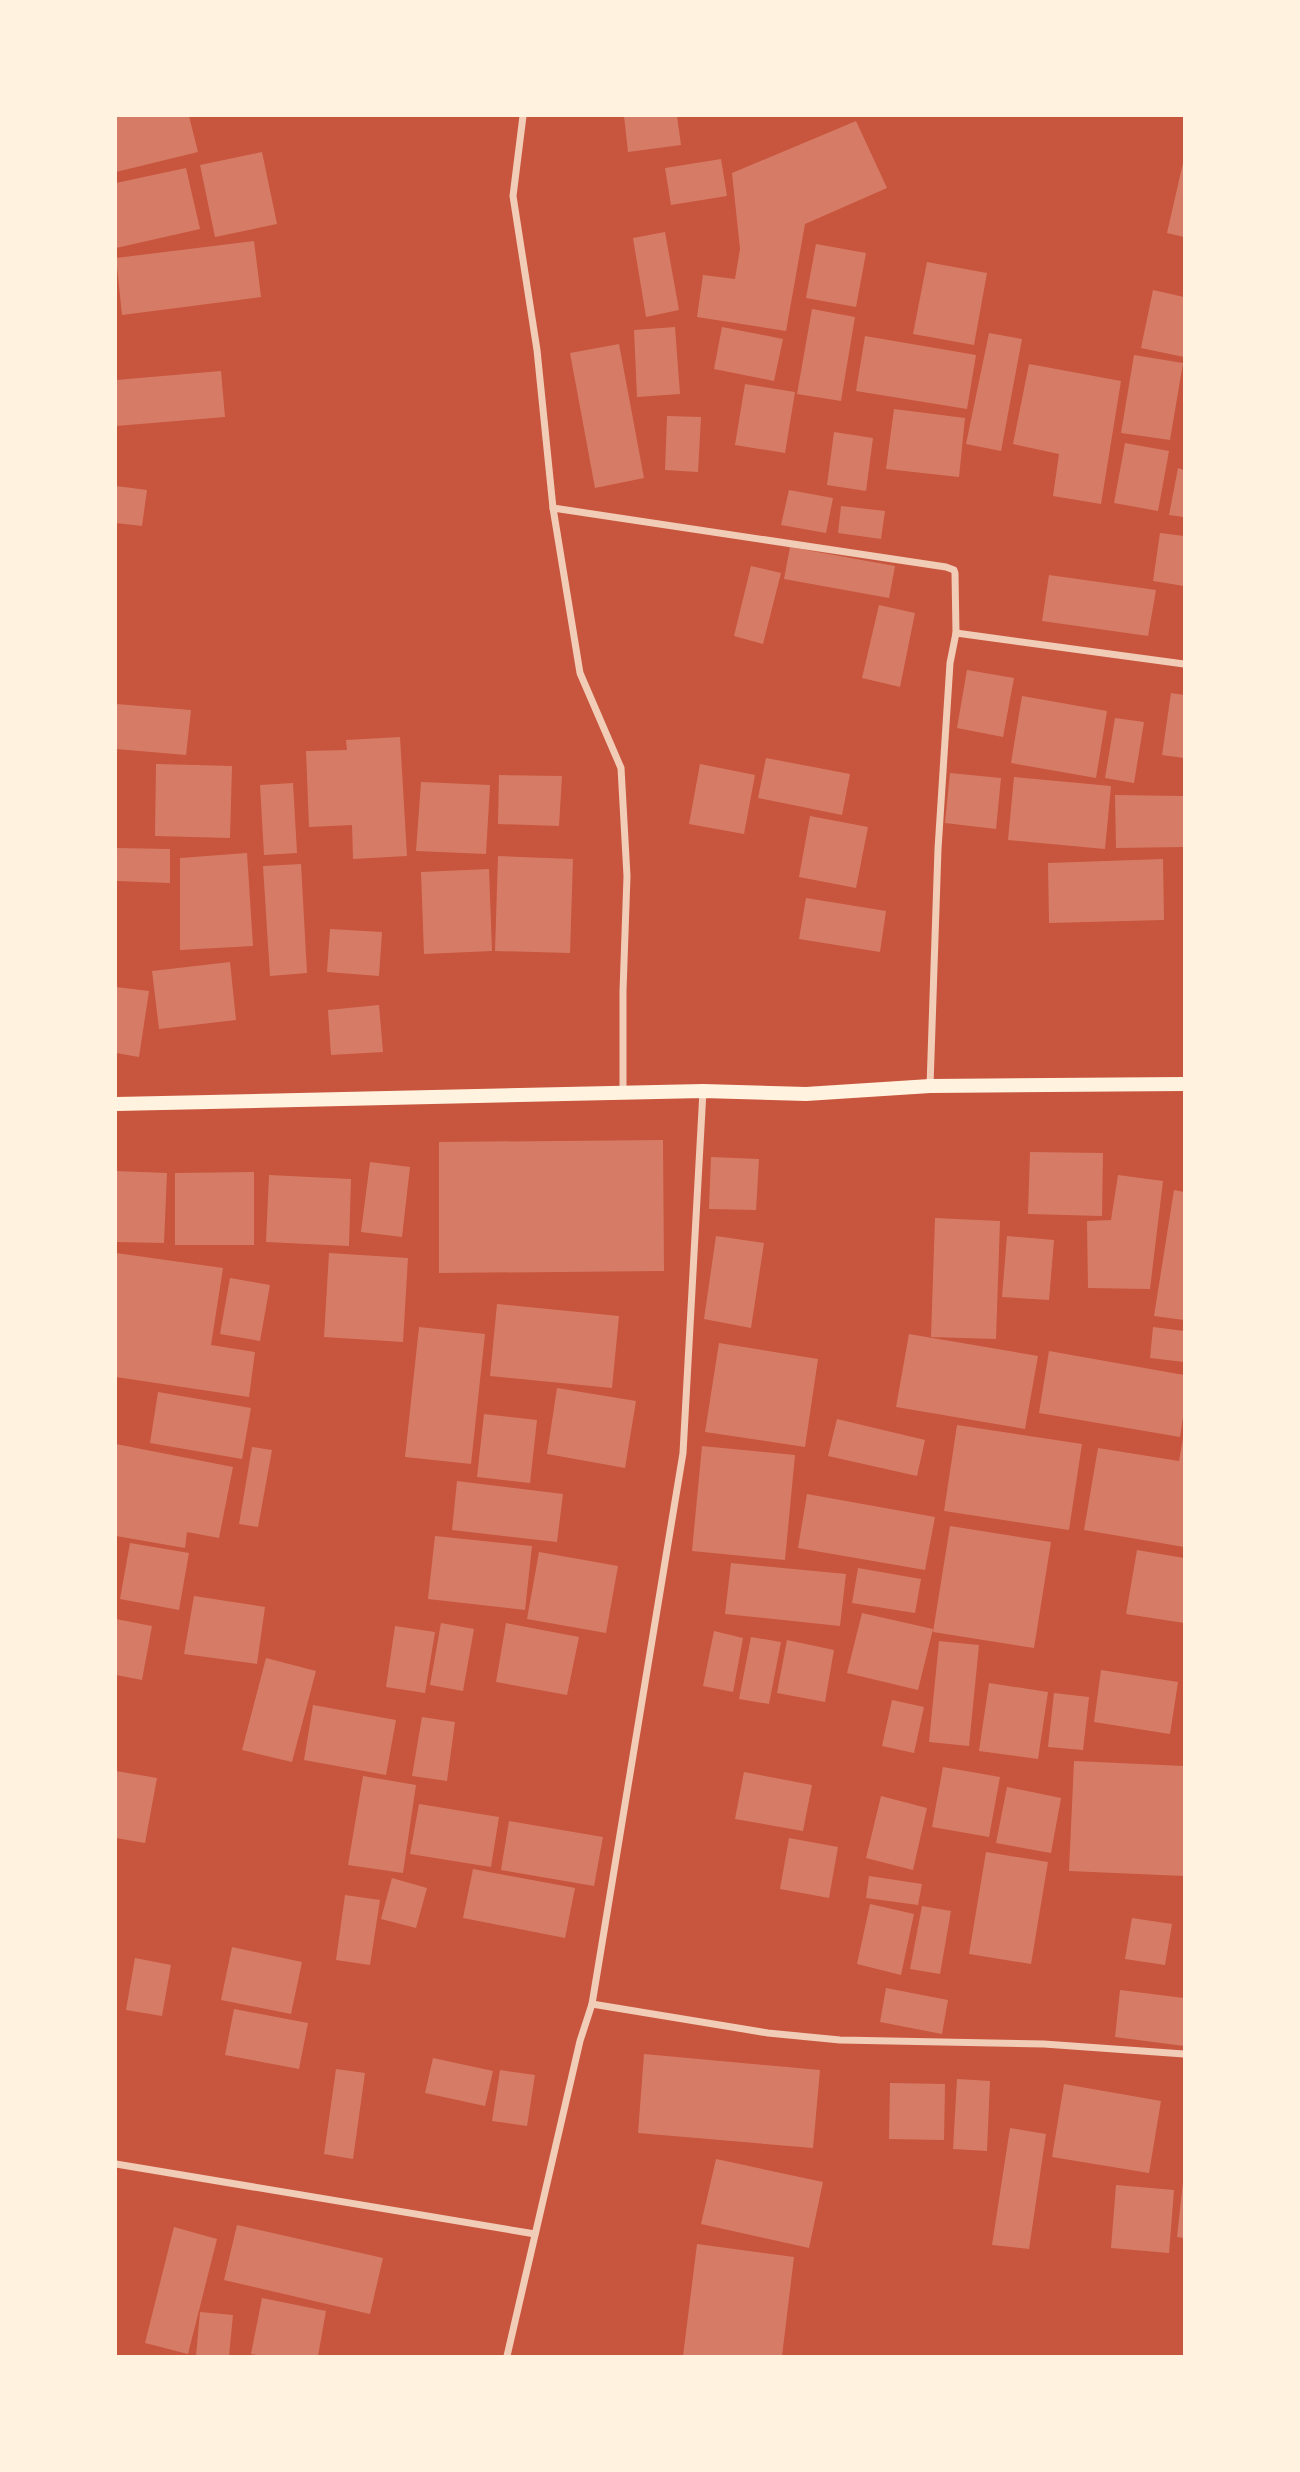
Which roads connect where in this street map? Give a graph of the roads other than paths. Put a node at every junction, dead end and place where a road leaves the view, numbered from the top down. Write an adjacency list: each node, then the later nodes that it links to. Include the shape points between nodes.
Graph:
1 (523, 116): 2 (street, via 513,196 537,350)
2 (553, 508): 3 (street, via 946,567 955,573); 8 (street, via 580,673 621,768 627,876)
3 (956, 633): 4 (street); 6 (street, via 939,836)
4 (1185, 664)
5 (1185, 1084): 6 (main road)
6 (930, 1086): 7 (main road, via 806,1094)
7 (703, 1091): 8 (main road); 10 (street, via 683,1453)
8 (623, 1094): 9 (main road)
9 (116, 1104)
10 (592, 2004): 11 (street, via 840,2040 1044,2044); 13 (street)
11 (1185, 2053)
12 (116, 2164): 13 (street)
13 (535, 2234): 14 (street)
14 (507, 2357)

